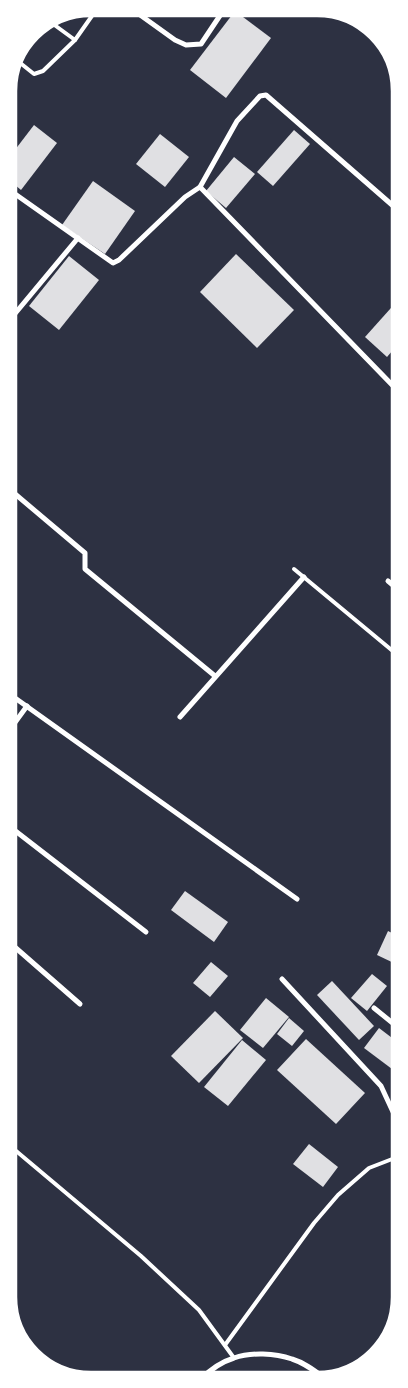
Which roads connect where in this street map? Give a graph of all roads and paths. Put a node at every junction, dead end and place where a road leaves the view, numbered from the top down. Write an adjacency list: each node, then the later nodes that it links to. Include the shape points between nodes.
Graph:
1 (92, 16): 5 (lane)
2 (142, 16): 3 (street, via 186,45 201,44)
3 (220, 16)
4 (55, 25): 5 (lane)
5 (75, 40): 6 (lane, via 44,71 34,74)
6 (22, 64)
7 (200, 187): 9 (street, via 237,121 260,96 266,95); 10 (street, via 185,197 116,262); 12 (street)
8 (16, 195): 10 (street)
9 (392, 205)
10 (78, 238): 11 (street)
11 (16, 312)
12 (392, 385)
13 (16, 495): 19 (street, via 85,553 85,569)
14 (294, 569): 15 (lane)
15 (304, 577): 18 (lane); 19 (street)
16 (388, 581): 17 (street)
17 (392, 584)
18 (392, 650)
19 (215, 676): 22 (street)
20 (16, 698): 21 (street)
21 (27, 706): 23 (street); 25 (street)
22 (180, 717)
23 (16, 721)
24 (16, 832): 26 (street)
25 (297, 899)
26 (146, 932)
27 (16, 948): 29 (street)
28 (282, 979): 32 (street, via 381,1086)
29 (80, 1004)
30 (374, 1008): 31 (street)
31 (392, 1023)
32 (392, 1110)
33 (16, 1151): 35 (lane, via 141,1256 199,1310)
34 (392, 1159): 35 (lane, via 369,1168 338,1195)
35 (225, 1345): 36 (lane)
36 (234, 1358): 37 (street); 38 (street, via 250,1355 292,1358)
37 (209, 1372)
38 (316, 1372)

